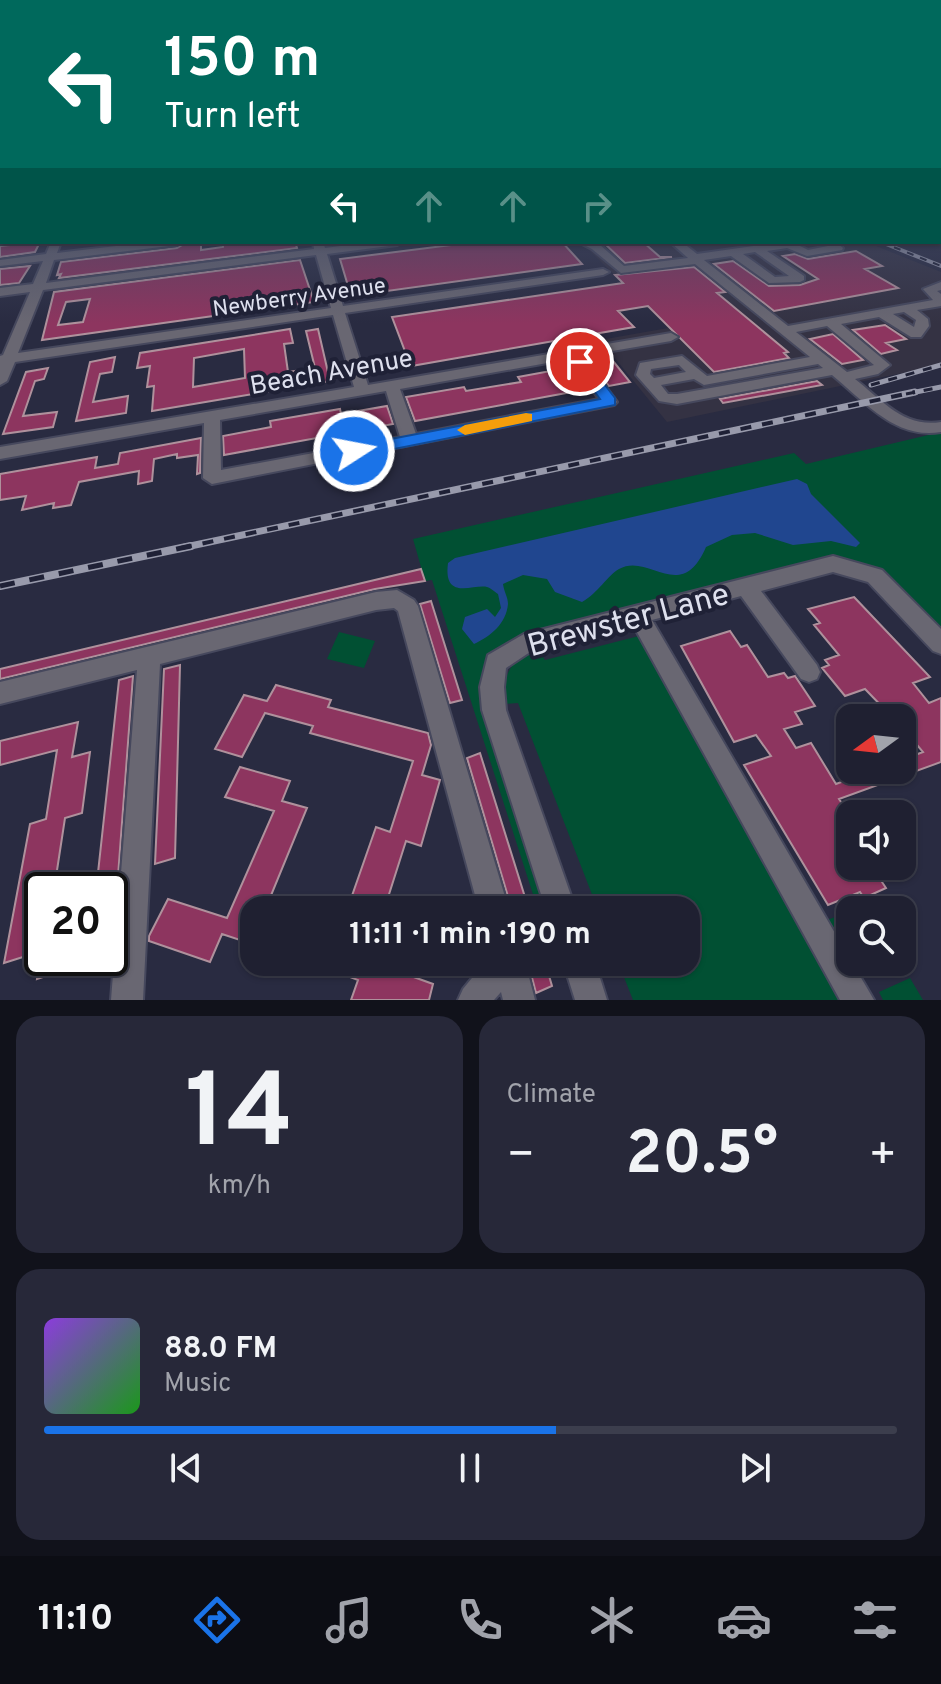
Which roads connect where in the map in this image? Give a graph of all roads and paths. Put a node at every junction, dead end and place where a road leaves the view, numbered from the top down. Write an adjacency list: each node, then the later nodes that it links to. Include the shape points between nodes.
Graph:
1 (55, 244): 14 (street)
2 (160, 244): 14 (street)
3 (366, 244): 10 (street)
4 (588, 244): 15 (street, via 621,270)
5 (678, 244): 15 (street)
6 (697, 244): 13 (street)
7 (746, 244): 11 (street)
8 (789, 244): 9 (street, via 807,253 838,248); 11 (street)
9 (832, 244)
10 (319, 247): 19 (street); 23 (street)
11 (755, 249): 12 (street); 12 (street, via 800,278 773,281)
12 (733, 252): 13 (street)
13 (714, 255): 15 (street)
14 (50, 257): 16 (street); 19 (street)
15 (696, 259): 26 (street)
16 (0, 263)
17 (603, 272): 23 (street, Newberry Avenue)
18 (941, 286): 21 (street, via 929,289)
19 (38, 287): 20 (street); 30 (street)
20 (0, 292)
21 (941, 302): 22 (street)
22 (906, 303): 24 (street); 24 (street, via 922,319 916,334); 25 (street)
23 (338, 311): 30 (street, Newberry Avenue); 36 (street)
24 (882, 313): 25 (street)
25 (831, 318): 26 (street); 27 (street); 32 (street, via 883,365)
26 (774, 320): 27 (street)
27 (786, 330): 31 (street)
28 (671, 337): 29 (street, Beach Avenue)
29 (574, 354): 35 (street, Beach Avenue); 40 (street, via 609,402)
30 (4, 359): 34 (street)
31 (821, 359): 32 (street); 33 (street)
32 (840, 374): 37 (street); 39 (street, via 901,423)
33 (701, 378): 37 (street); 37 (street, via 682,360 645,366 643,375 664,398)
34 (0, 381)
35 (391, 385): 36 (street, Beach Avenue); 40 (street)
36 (362, 390): 38 (street, Beach Avenue)
37 (698, 396)
38 (212, 416): 40 (street, via 212,478); 41 (street, Beach Avenue)
39 (935, 428)
40 (410, 441)
41 (0, 453)
42 (746, 587): 43 (street, Brewster Lane); 44 (street, Brewster Lane, via 833,564 852,567 875,576); 46 (street)
43 (637, 613): 49 (street, Brewster Lane, via 524,644 496,662 494,710); 57 (street)
44 (941, 644)
45 (149, 657): 47 (street); 48 (street, via 397,599 407,606); 53 (street)
46 (809, 672)
47 (0, 693)
48 (490, 896)
49 (556, 896)
50 (495, 976): 54 (street)
51 (511, 976): 55 (street)
52 (583, 976): 56 (street)
53 (127, 1000)
54 (474, 1000)
55 (519, 1000)
56 (591, 1000)
57 (858, 1000)

